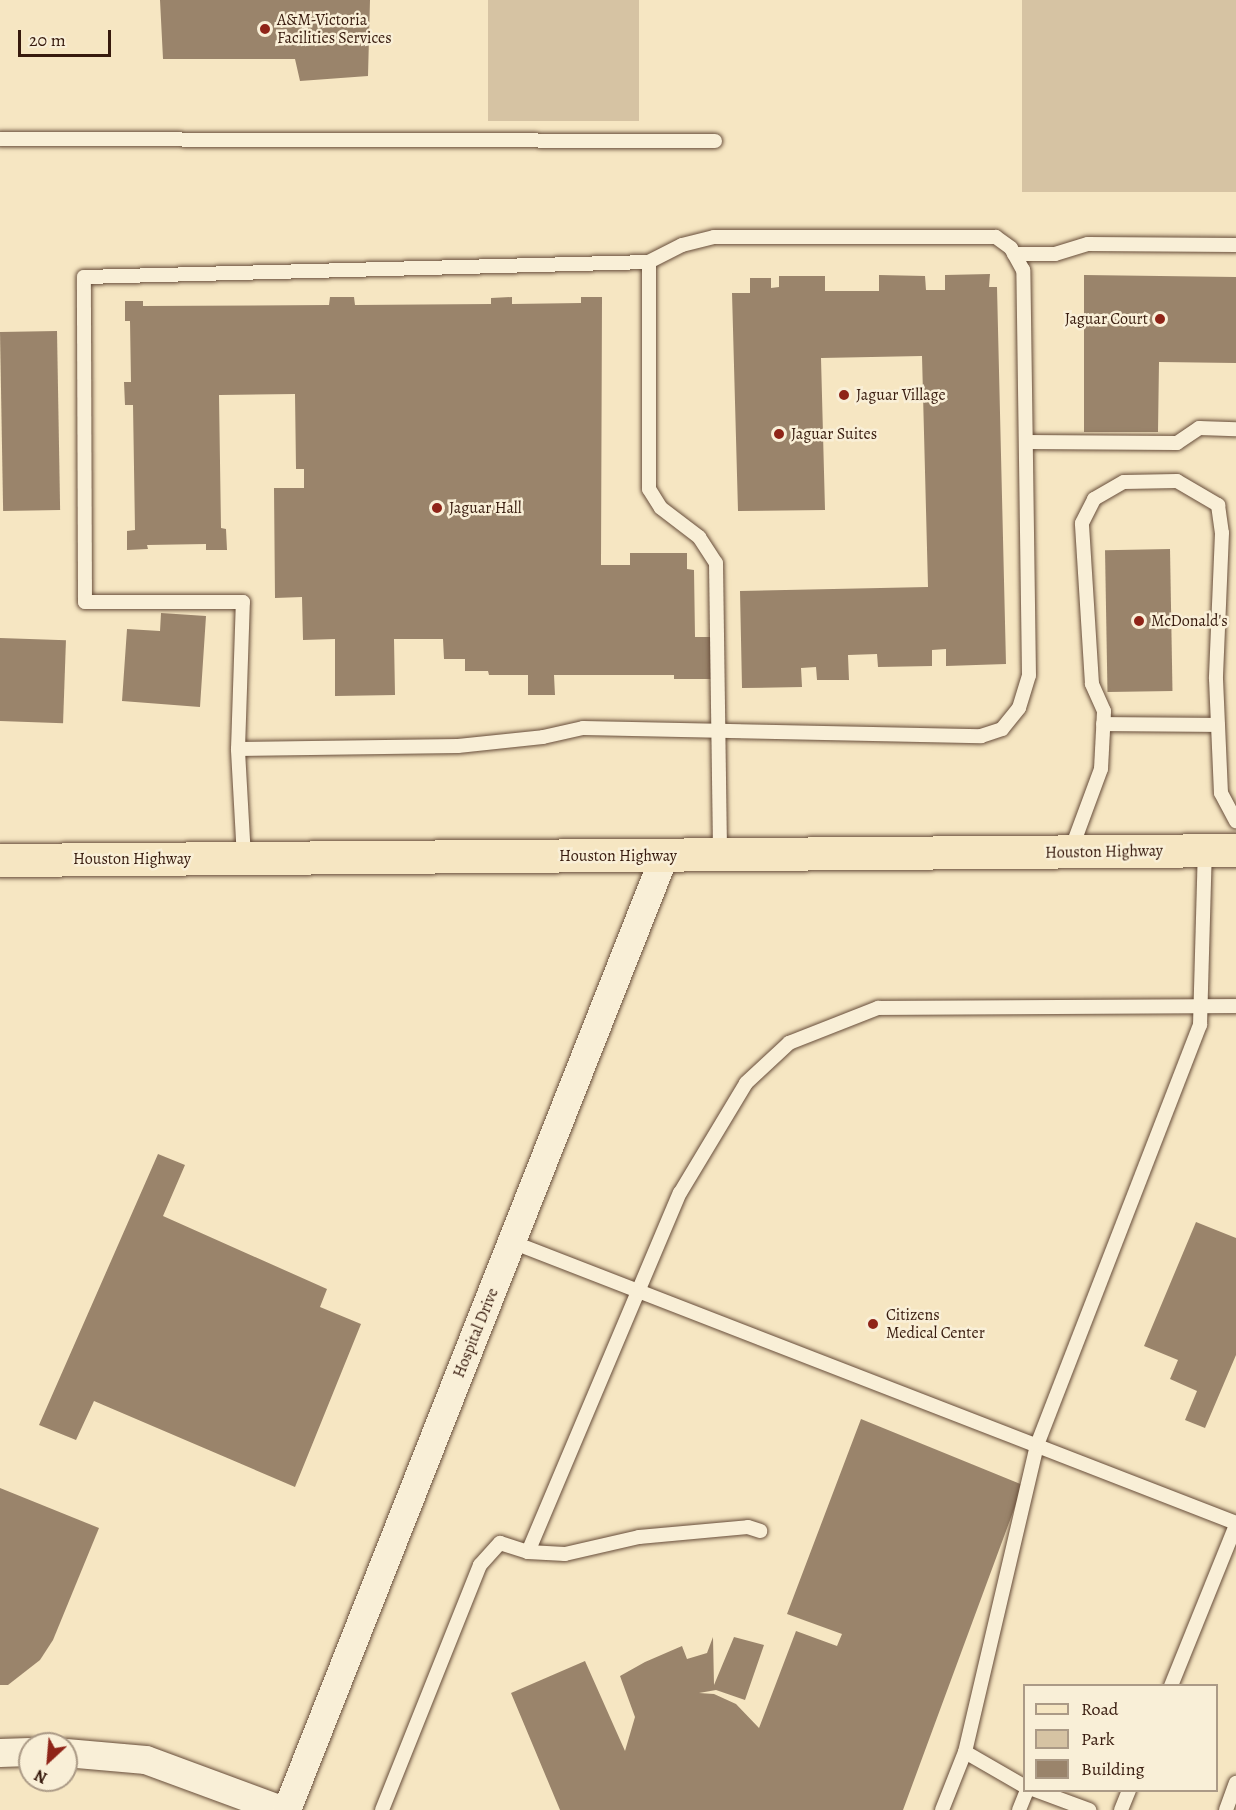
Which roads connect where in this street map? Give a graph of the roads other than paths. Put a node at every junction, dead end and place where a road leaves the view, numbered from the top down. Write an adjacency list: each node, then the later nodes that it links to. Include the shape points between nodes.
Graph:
1 (0, 139): 2 (lane)
2 (715, 141)
3 (1236, 245): 4 (lane, via 1088,244 1055,254)
4 (1014, 254): 5 (lane, via 996,237 714,237 682,245); 7 (lane, via 1023,270)
5 (649, 262): 10 (lane, via 650,489 661,508 699,537 716,562); 11 (lane, via 84,277 85,602 243,602)
6 (1236, 429): 7 (lane, via 1199,428 1177,443)
7 (1026, 442): 10 (lane, via 1029,675 1019,708 1002,729 981,736)
8 (1103, 724): 9 (lane); 9 (lane, via 1104,711 1092,684 1082,523 1094,499 1124,483 1177,481 1218,505 1222,533); 14 (lane, via 1101,769)
9 (1218, 725): 12 (lane, via 1221,793)
10 (719, 734): 11 (lane, via 583,728 543,737 458,746); 16 (lane)
11 (238, 749): 17 (lane)
12 (1236, 821)
13 (1220, 850): 14 (main road, Houston Highway); 19 (lane)
14 (1070, 852): 16 (main road, Houston Highway)
15 (665, 855): 16 (main road, Houston Highway); 17 (main road, Houston Highway); 21 (street, Hospital Drive)
16 (720, 855)
17 (244, 858): 18 (main road, Houston Highway)
18 (0, 860)
19 (1201, 1006): 20 (lane); 22 (lane, via 878,1008 789,1043 746,1083 680,1193); 23 (lane, via 1200,1025)
20 (1236, 1006)
21 (512, 1242): 22 (lane); 38 (street, Hospital Drive)
22 (640, 1291): 23 (lane); 26 (lane)
23 (1037, 1445): 24 (lane); 29 (lane)
24 (1236, 1524): 27 (lane)
25 (760, 1531): 26 (lane, via 748,1527 639,1538 565,1554)
26 (528, 1552): 39 (lane, via 500,1543 480,1564)
27 (1172, 1684)
28 (18, 1752): 30 (street)
29 (964, 1752): 33 (lane); 40 (lane)
30 (0, 1753)
31 (78, 1754): 37 (street, via 146,1760)
32 (1236, 1783): 44 (lane)
33 (1023, 1785)
34 (1027, 1792): 41 (lane)
35 (1038, 1792): 42 (lane)
36 (1129, 1792): 43 (lane)
37 (281, 1810)
38 (287, 1810)
39 (382, 1810)
40 (942, 1810)
41 (1019, 1810)
42 (1089, 1810)
43 (1121, 1810)
44 (1226, 1810)

